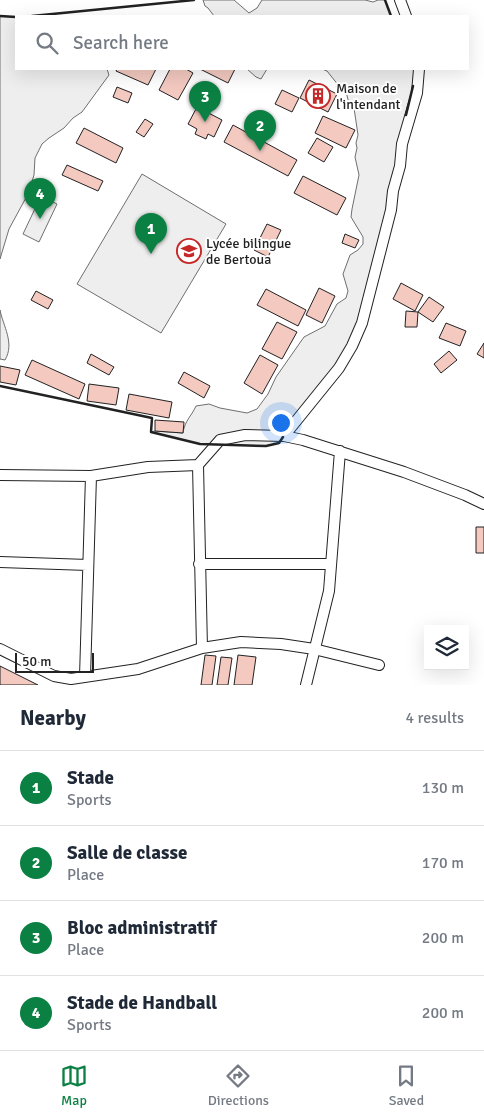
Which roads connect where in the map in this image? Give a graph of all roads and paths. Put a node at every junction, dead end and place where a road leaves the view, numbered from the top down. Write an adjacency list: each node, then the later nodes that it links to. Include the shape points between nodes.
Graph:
1 (400, 0): 2 (street)
2 (406, 15)
3 (419, 70): 4 (street, via 417,93 402,144 391,210 362,323 340,368)
4 (284, 436): 5 (street); 6 (street, via 245,435 220,440)
5 (340, 451): 9 (street); 12 (street)
6 (198, 465): 8 (street); 11 (street)
7 (0, 475): 8 (street)
8 (91, 476): 13 (street)
9 (484, 504)
10 (0, 562): 13 (street)
11 (199, 564): 12 (street); 14 (street)
12 (331, 564): 16 (street, via 329,591)
13 (88, 565): 18 (street)
14 (202, 648): 16 (street, via 242,642); 18 (street, via 138,669)
15 (0, 649): 19 (street)
16 (314, 649): 17 (street); 20 (street)
17 (379, 665)
18 (85, 677): 19 (street)
19 (72, 682)
20 (306, 685)

